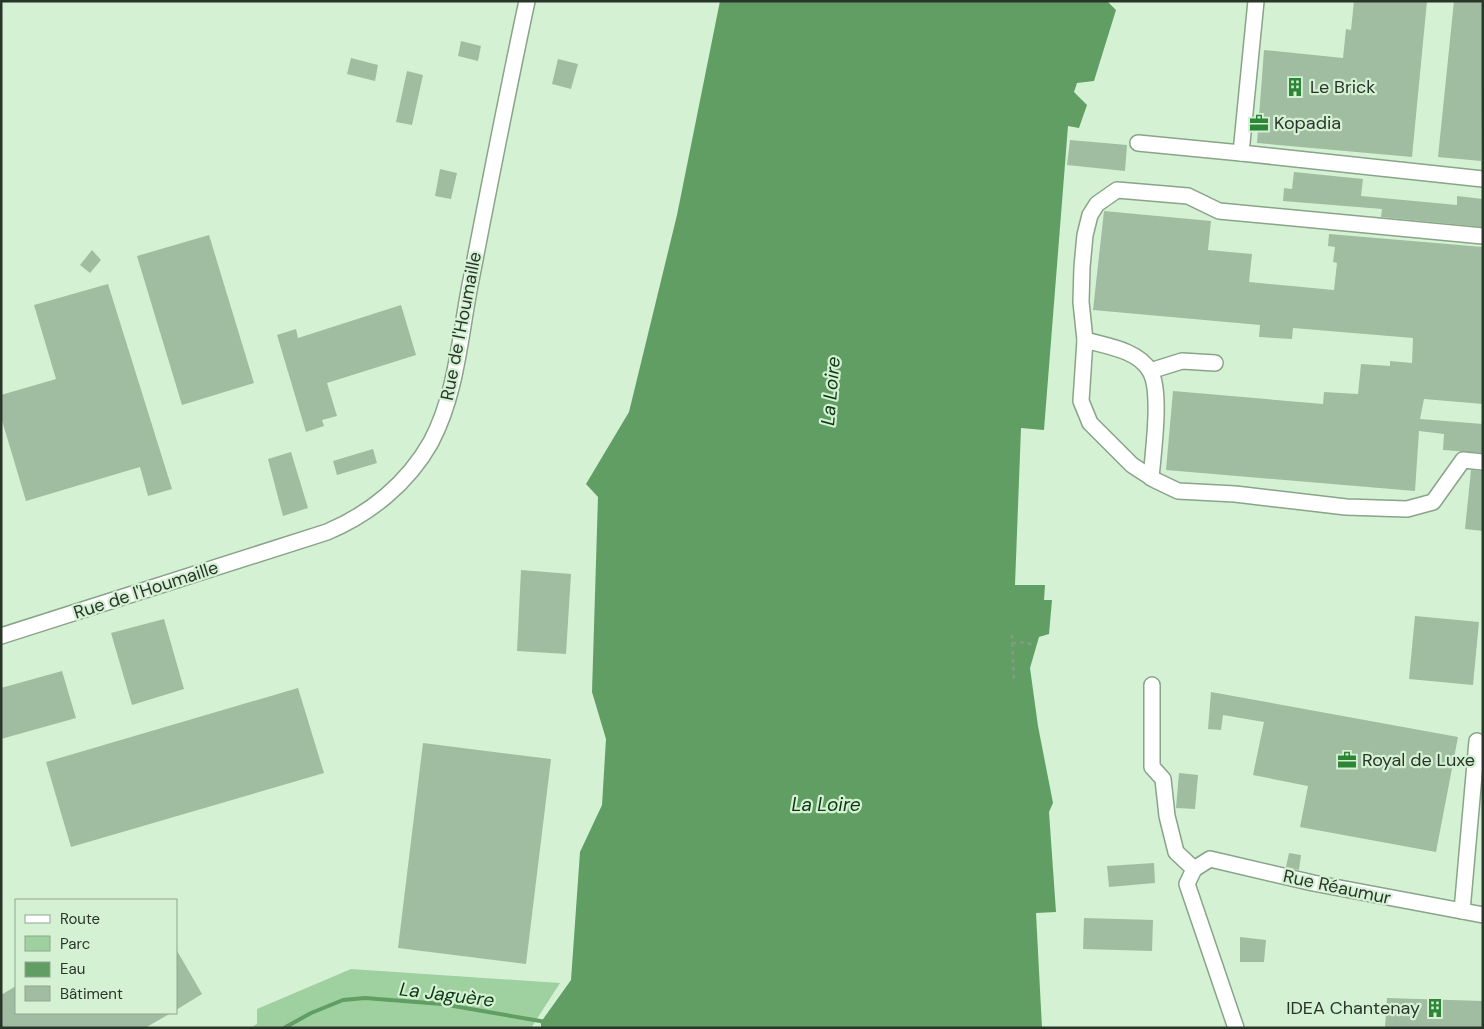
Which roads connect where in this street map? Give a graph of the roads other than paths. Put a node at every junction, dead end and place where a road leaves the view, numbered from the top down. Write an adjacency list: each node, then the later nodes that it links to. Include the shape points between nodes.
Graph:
1 (528, 1): 12 (street, Rue de l'Houmaille, via 504,107 453,381 438,427 407,475 368,510 327,532)
2 (1256, 1): 4 (street)
3 (1138, 143): 4 (street)
4 (1241, 153): 5 (street)
5 (1483, 179)
6 (1483, 236): 7 (street, via 1219,211 1188,196 1116,190 1096,204 1085,235 1081,302)
7 (1085, 340): 9 (street, via 1119,349 1137,358); 11 (street, via 1081,401 1090,423 1132,465)
8 (1215, 363): 9 (street, via 1182,361)
9 (1150, 371): 11 (street, via 1156,394)
10 (1483, 462): 11 (street, via 1463,460 1434,502 1407,509 1346,507 1178,491)
11 (1151, 478)
12 (1, 636)
13 (1152, 685): 15 (street, via 1152,767 1163,779 1167,816 1176,852)
14 (1477, 741): 16 (street)
15 (1194, 869): 16 (street, Rue Réaumur, via 1210,859); 18 (street, via 1187,884)
16 (1462, 911): 17 (street, Rue Réaumur)
17 (1483, 915)
18 (1236, 1028)

